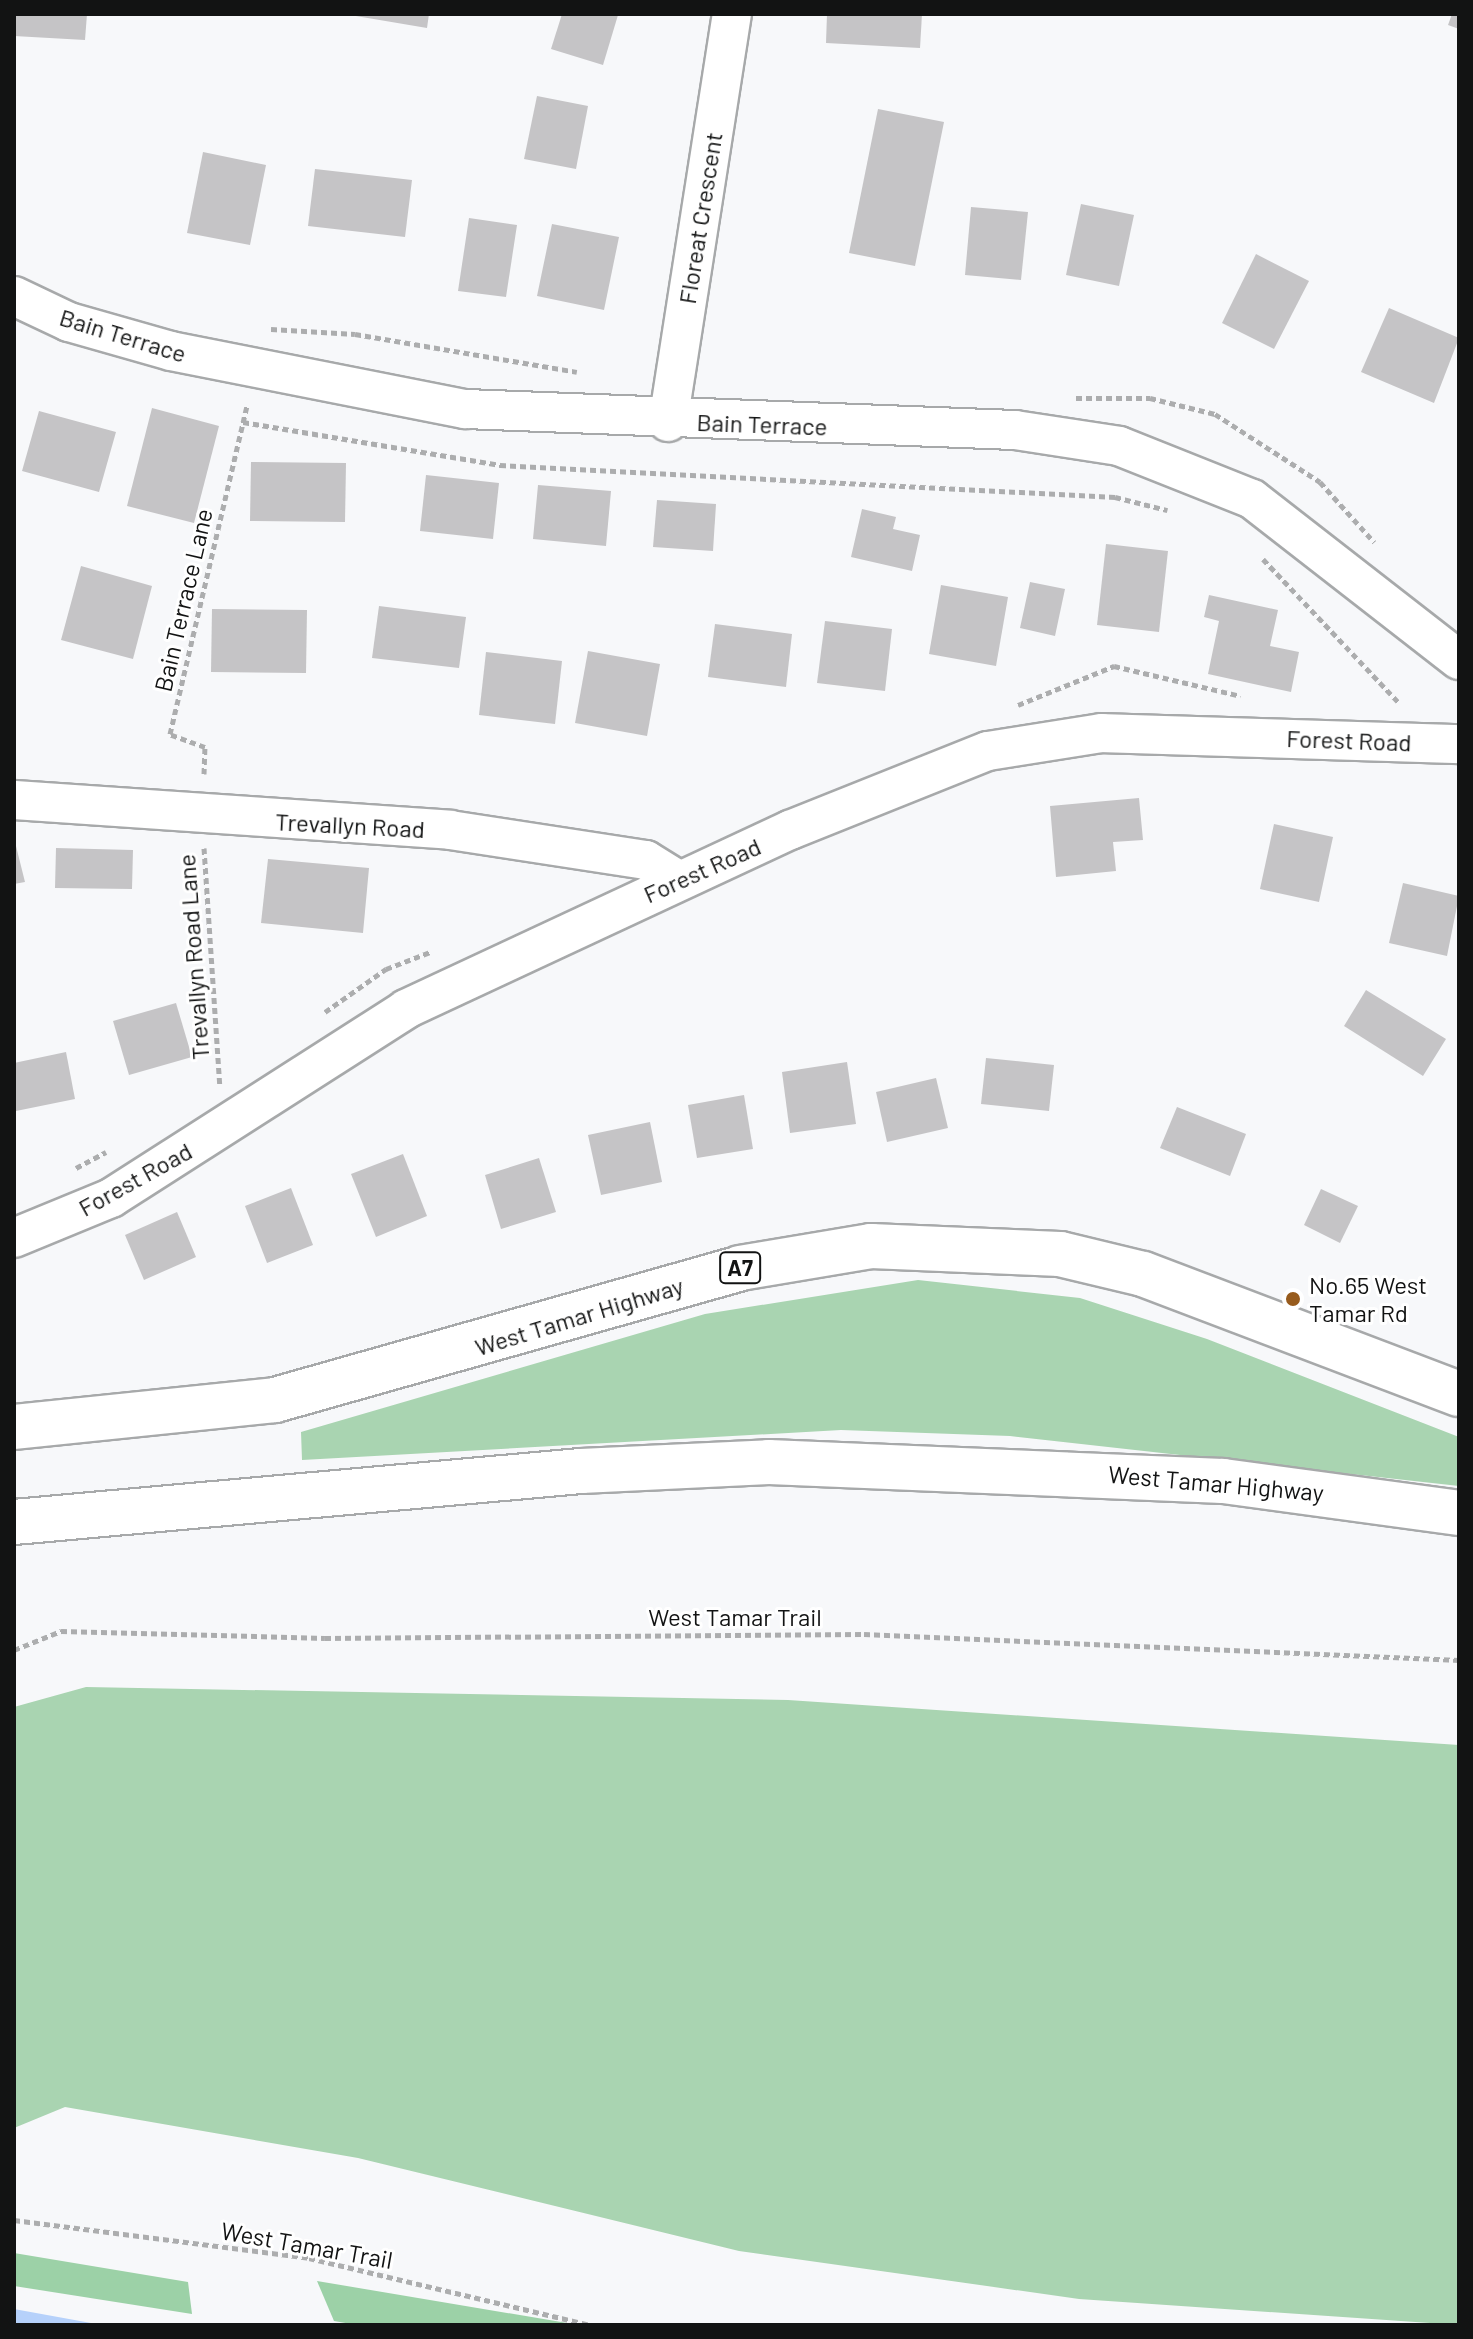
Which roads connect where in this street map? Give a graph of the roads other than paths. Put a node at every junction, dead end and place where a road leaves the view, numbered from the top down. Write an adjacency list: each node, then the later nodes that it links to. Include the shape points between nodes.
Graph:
1 (732, 14): 3 (street, Floreat Crescent)
2 (14, 296): 3 (street, Bain Terrace, via 69,322 256,369 465,409)
3 (668, 422): 4 (street, Bain Terrace, via 1015,430 1119,446 1252,499)
4 (1459, 660)
5 (1459, 744): 7 (street, Forest Road, via 1189,732 1049,739 988,751 893,787)
6 (14, 800): 7 (street, Trevallyn Road, via 202,818 450,830 646,860)
7 (678, 880): 8 (street, Forest Road, via 406,1009 111,1198)
8 (14, 1238)
9 (1459, 1394): 10 (highway, West Tamar Highway / A7, via 1143,1274 1060,1254 871,1246 740,1268 275,1400)
10 (14, 1427)
11 (1459, 1513): 12 (highway, West Tamar Highway, via 1223,1481 769,1462 566,1473)
12 (14, 1522)

